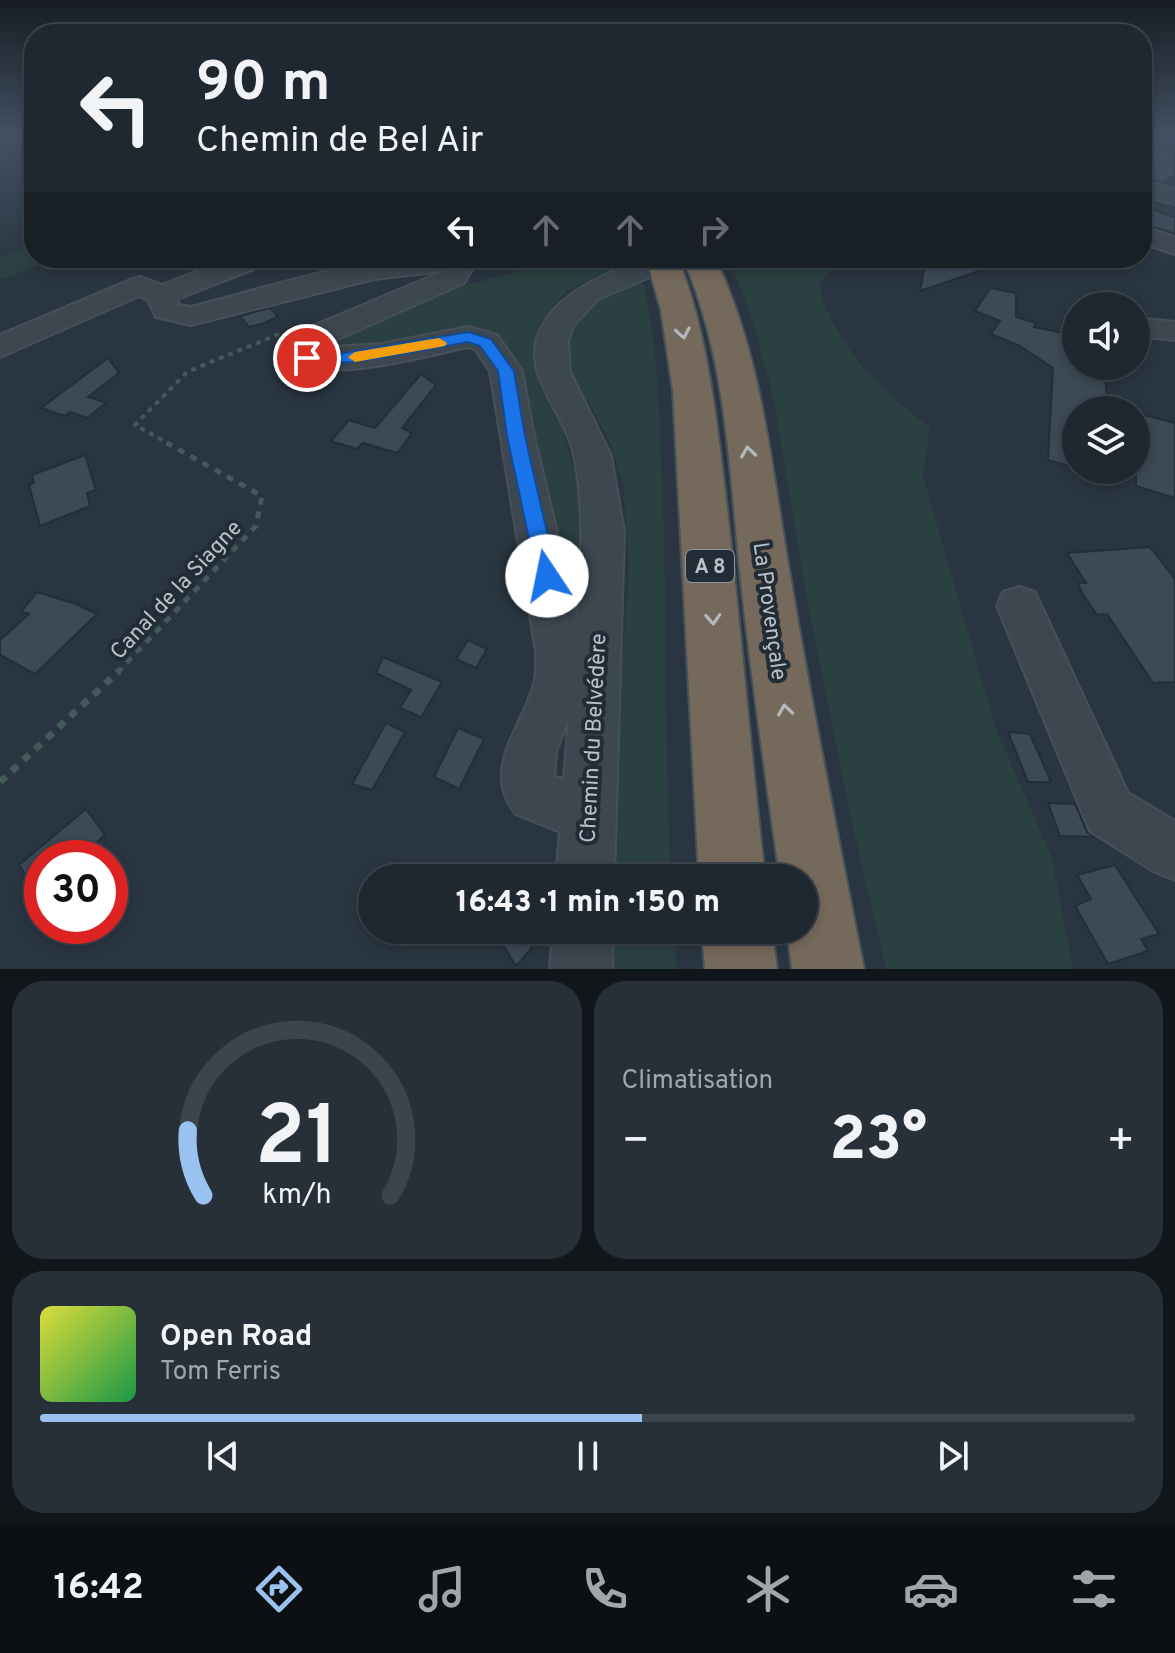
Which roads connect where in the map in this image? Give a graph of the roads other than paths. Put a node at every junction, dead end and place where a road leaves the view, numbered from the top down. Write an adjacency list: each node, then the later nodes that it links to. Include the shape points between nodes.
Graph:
1 (1152, 190): 2 (street)
2 (1175, 197)
3 (1152, 238): 4 (street)
4 (1175, 246)
5 (228, 268): 11 (street)
6 (394, 268): 11 (street, via 191,316 166,311)
7 (459, 268): 16 (street, via 441,284 305,341 300,353 338,359 468,337 486,342 496,354 506,371 560,664 526,777 540,799)
8 (644, 268): 16 (street, Chemin du Belvédère, via 588,293 559,323 552,341 554,372 593,456 604,531)
9 (654, 268): 19 (highway, A 8, one-way to 19, via 673,286 694,397)
10 (706, 268): 24 (highway, La Provençale / A 8, one-way to 10, via 740,397)
11 (161, 295): 14 (street, via 140,286)
12 (1150, 328): 13 (street)
13 (1175, 331)
14 (0, 347)
15 (1019, 606): 17 (street, via 1109,812)
16 (588, 808): 18 (street, Chemin du Belvédère)
17 (1175, 852)
18 (586, 864)
19 (731, 864)
20 (582, 944): 22 (street)
21 (738, 944): 23 (highway)
22 (581, 969)
23 (741, 969)
24 (828, 969)

